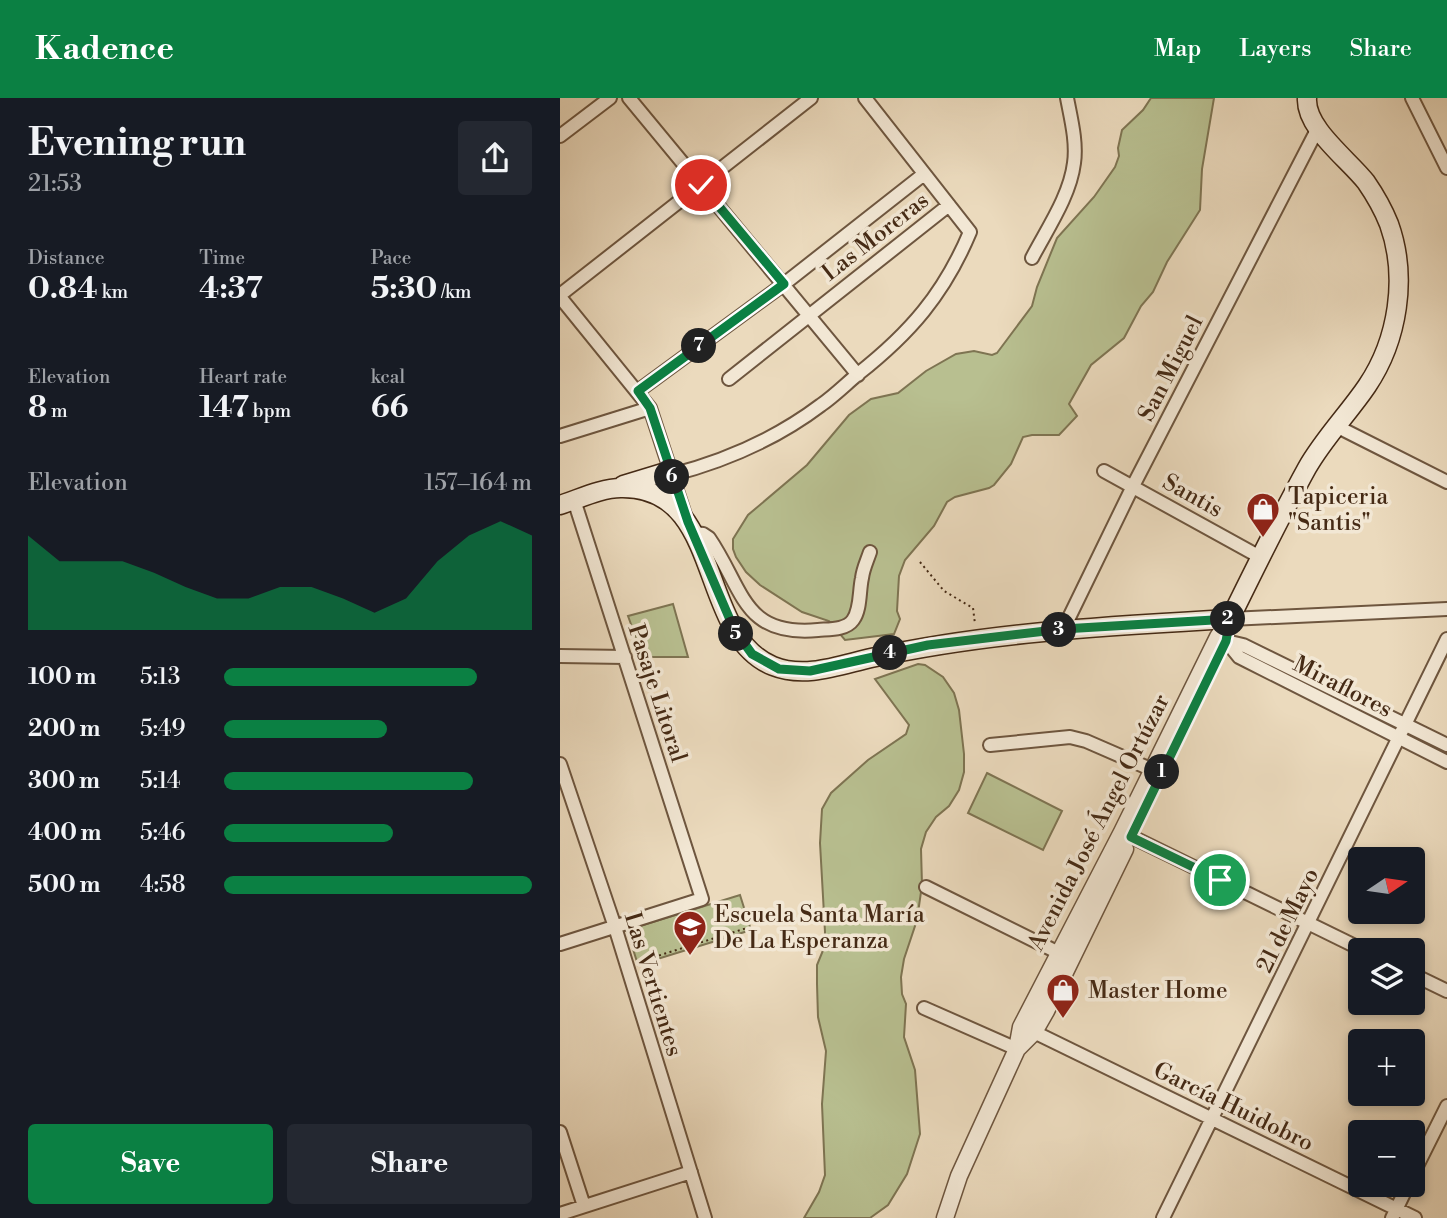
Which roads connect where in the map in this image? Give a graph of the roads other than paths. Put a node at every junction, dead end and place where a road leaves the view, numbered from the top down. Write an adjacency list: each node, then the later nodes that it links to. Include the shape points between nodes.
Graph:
1 (610, 98): 9 (street)
2 (629, 98): 12 (street)
3 (811, 98): 12 (street)
4 (865, 98): 11 (street)
5 (1066, 98): 14 (street, via 1073,170)
6 (1307, 98): 8 (main road, via 1309,116)
7 (1412, 98): 10 (street)
8 (1318, 128): 22 (main road, Avenida José Ángel Ortúzar, via 1375,195 1393,237 1398,269 1397,302 1385,350 1371,380); 27 (street, San Miguel)
9 (560, 136)
10 (1447, 168)
11 (924, 174): 13 (street); 15 (street)
12 (701, 185): 15 (street); 16 (street)
13 (949, 205): 17 (street, Las Moreras); 18 (street, via 970,232 944,284 892,347)
14 (1032, 258)
15 (784, 284): 17 (street); 20 (street)
16 (560, 296): 20 (street)
17 (808, 315): 18 (street); 19 (street, Las Moreras)
18 (858, 375): 25 (street, via 781,432 738,453)
19 (729, 379)
20 (638, 391): 21 (street)
21 (650, 408): 23 (street); 25 (street)
22 (1336, 426): 26 (street); 32 (main road, Avenida José Ángel Ortúzar, via 1307,467)
23 (560, 436)
24 (1104, 471): 27 (street, Santis)
25 (670, 473): 28 (main road); 30 (street)
26 (1447, 482)
27 (1133, 486): 32 (street, Santis); 35 (street, San Miguel)
28 (610, 489): 29 (main road); 30 (main road, via 654,495 674,507)
29 (567, 503): 39 (street, Pasaje Litoral)
30 (691, 528): 31 (street, via 709,538 747,607 784,630 846,627 853,620); 35 (main road, via 734,629 752,654 789,671 810,671 928,645)
31 (870, 552)
32 (1261, 557): 34 (main road, Avenida José Ángel Ortúzar)
33 (1447, 609): 34 (street)
34 (1230, 619): 35 (main road); 36 (street, Avenida José Ángel Ortúzar)
35 (1063, 629)
36 (1222, 639): 40 (street, Miraflores); 41 (street, Miraflores, via 1239,657); 46 (street, Avenida José Ángel Ortúzar)
37 (1447, 639): 40 (street, 21 de Mayo)
38 (560, 656): 39 (street)
39 (625, 657): 50 (street, Pasaje Litoral, via 702,899)
40 (1406, 724): 41 (street, 21 de Mayo); 43 (street, Miraflores)
41 (1399, 738): 44 (street, Miraflores); 49 (street, 21 de Mayo)
42 (990, 745): 46 (street, via 1070,737)
43 (1447, 745)
44 (1447, 761)
45 (560, 764): 50 (street, Las Vertientes)
46 (1157, 772): 47 (street, Avenida José Ángel Ortúzar)
47 (1127, 834): 49 (street); 53 (street, Avenida José Ángel Ortúzar)
48 (926, 887): 53 (street)
49 (1308, 924): 51 (street); 60 (street, 21 de Mayo)
50 (615, 927): 52 (street); 63 (street, Las Vertientes)
51 (1348, 943)
52 (560, 944)
53 (1065, 956): 57 (street, Avenida José Ángel Ortúzar); 58 (street, Avenida José Ángel Ortúzar, via 1021,1027)
54 (1425, 980): 55 (street)
55 (1447, 991)
56 (924, 1008): 58 (street)
57 (1034, 1032): 58 (street, Avenida José Ángel Ortúzar); 60 (street, García Huidobro)
58 (1017, 1049): 69 (street, Avenida José Ángel Ortúzar, via 959,1176)
59 (1447, 1106): 62 (street)
60 (1212, 1118): 66 (street, García Huidobro); 70 (street, 21 de Mayo)
61 (560, 1132): 65 (street)
62 (1425, 1150)
63 (691, 1172): 65 (street); 68 (street, Las Vertientes)
64 (1402, 1197): 66 (street)
65 (584, 1206): 67 (street)
66 (1394, 1213): 71 (street, García Huidobro)
67 (560, 1214)
68 (705, 1218)
69 (945, 1218)
70 (1163, 1218)
71 (1415, 1218)

